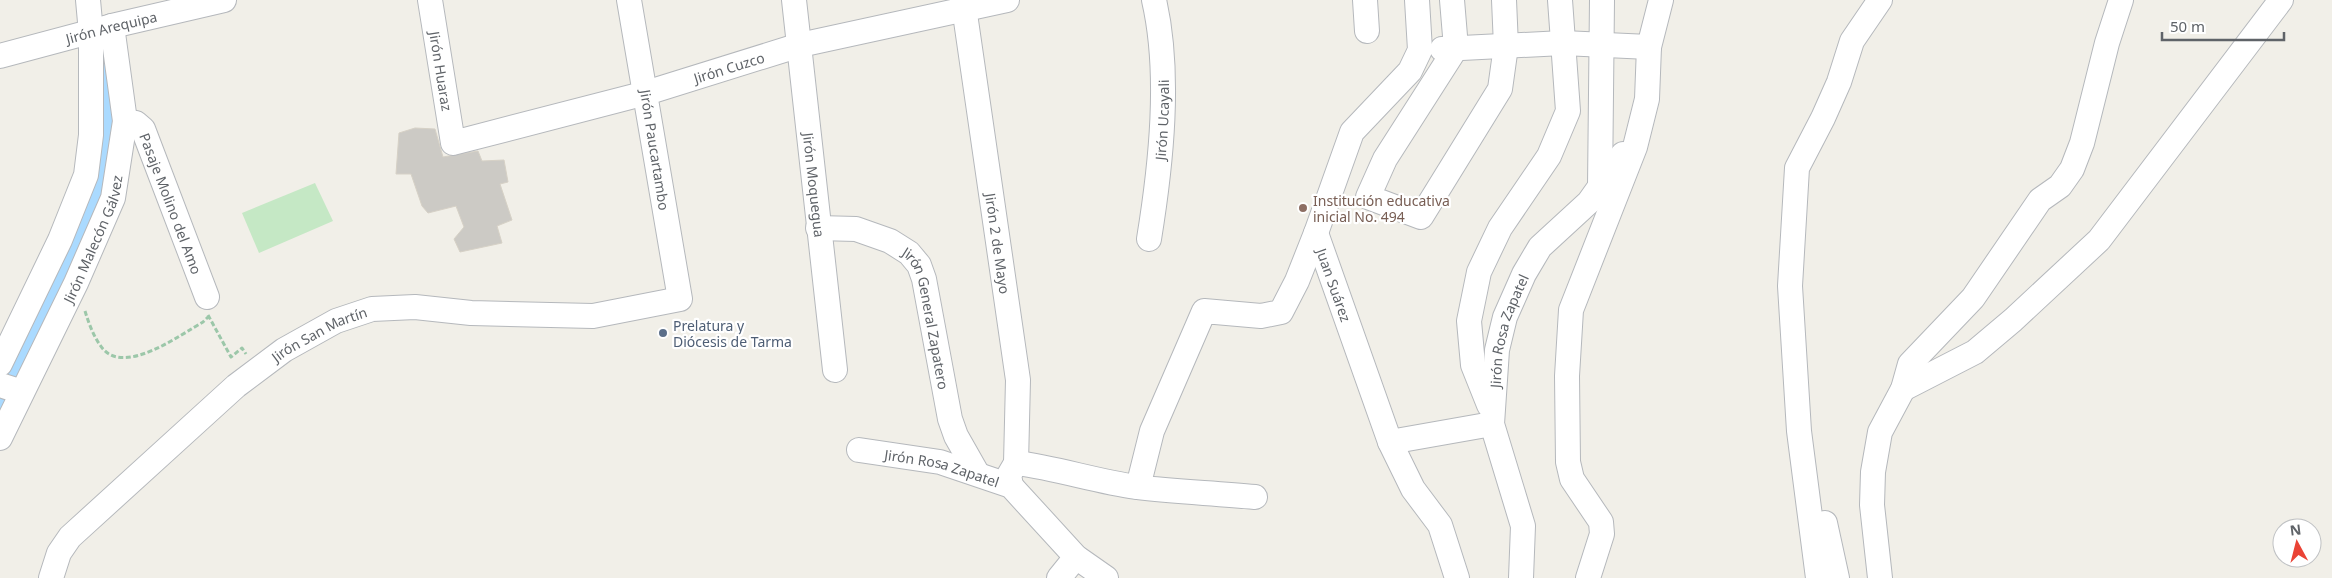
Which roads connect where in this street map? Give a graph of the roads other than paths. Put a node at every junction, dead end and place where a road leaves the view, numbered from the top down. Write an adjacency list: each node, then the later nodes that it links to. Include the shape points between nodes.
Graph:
1 (88, 0): 19 (street, Jirón Malecón Gálvez)
2 (224, 0): 19 (street, Jirón Arequipa)
3 (430, 0): 32 (street, Jirón Huaraz)
4 (629, 0): 29 (street, Jirón Paucartambo)
5 (794, 0): 22 (street, Jirón Moquegua)
6 (1007, 0): 18 (street, Jirón Cuzco)
7 (1154, 0): 36 (street, Jirón Ucayali, via 1161,32 1161,129 1159,177)
8 (1365, 0): 20 (street)
9 (1417, 0): 27 (street)
10 (1452, 0): 26 (street)
11 (1504, 0): 24 (street)
12 (1560, 0): 21 (street)
13 (1602, 0): 23 (street)
14 (1661, 0): 25 (street)
15 (1880, 0): 50 (street, via 1852,41 1839,82 1797,168 1790,286 1799,431)
16 (2122, 0): 42 (street, via 2107,43 2082,143 2067,178 2054,192 2040,200 1974,298 1910,364)
17 (2281, 0): 42 (street, via 2099,240 1976,352)
18 (963, 4): 22 (street, Jirón Cuzco); 48 (street, Jirón 2 de Mayo, via 1018,380)
19 (101, 29): 28 (street, Jirón Arequipa); 30 (street, Jirón Malecón Gálvez); 39 (street, Jirón Malecón Gálvez, via 86,175 60,240)
20 (1367, 31)
21 (1563, 43): 23 (street); 24 (street); 43 (street, via 1568,110 1549,156 1500,228 1479,272 1469,321 1473,365)
22 (800, 45): 29 (street, Jirón Cuzco); 34 (street, Jirón Moquegua)
23 (1603, 45): 25 (street); 33 (street)
24 (1506, 46): 26 (street); 26 (street, via 1500,89 1421,217 1368,197 1385,159)
25 (1649, 47): 31 (street, via 1647,99)
26 (1456, 48): 27 (street)
27 (1420, 50): 35 (street, Juan Suárez, via 1410,71 1352,132)
28 (0, 56)
29 (646, 93): 32 (street, Jirón Cuzco); 37 (street, Jirón Paucartambo)
30 (125, 121): 38 (street, Pasaje Molino del Amo, via 136,123 143,130); 41 (street, Jirón Malecón Gálvez, via 113,198 76,283)
31 (1642, 122): 33 (street, Jirón Rosa Zapatel); 58 (street, via 1571,310 1567,376 1568,462 1572,478 1601,522 1602,534)
32 (453, 143)
33 (1600, 188): 43 (street, Jirón Rosa Zapatel, via 1540,247 1524,274 1505,317 1497,350)
34 (818, 228): 40 (street, Jirón Moquegua); 47 (street, Jirón General Zapatero, via 856,228 890,241 909,253 919,265 950,419)
35 (1316, 234): 45 (street, Juan Suárez); 49 (street, via 1281,312 1261,316 1204,311 1152,431)
36 (1149, 239)
37 (680, 299): 53 (street, Jirón San Martín, via 593,316 472,313 415,307 372,309 336,321 284,350 234,389 70,537 59,553)
38 (208, 306)
39 (0, 364)
40 (835, 370)
41 (14, 389): 44 (street, Jirón Malecón Gálvez)
42 (1904, 389): 61 (street, via 1880,432 1873,472 1872,505)
43 (1492, 418): 45 (street); 57 (street, Jirón Rosa Zapatel, via 1524,526)
44 (0, 438)
45 (1390, 442): 56 (street, Juan Suárez, via 1413,489 1440,525)
46 (859, 450): 47 (street, Jirón Rosa Zapatel, via 940,462)
47 (977, 474): 48 (street, Jirón Rosa Zapatel)
48 (1013, 475): 49 (street, via 1044,467 1086,479); 52 (street, Jirón Rosa Zapatel)
49 (1138, 487): 51 (street)
50 (1807, 493): 59 (street); 60 (street, via 1819,495)
51 (1256, 497)
52 (1076, 557): 54 (street); 55 (street, Jirón Rosa Zapatel)
53 (51, 578)
54 (1059, 578)
55 (1106, 578)
56 (1457, 578)
57 (1521, 578)
58 (1588, 578)
59 (1818, 578)
60 (1837, 578)
61 (1880, 578)

